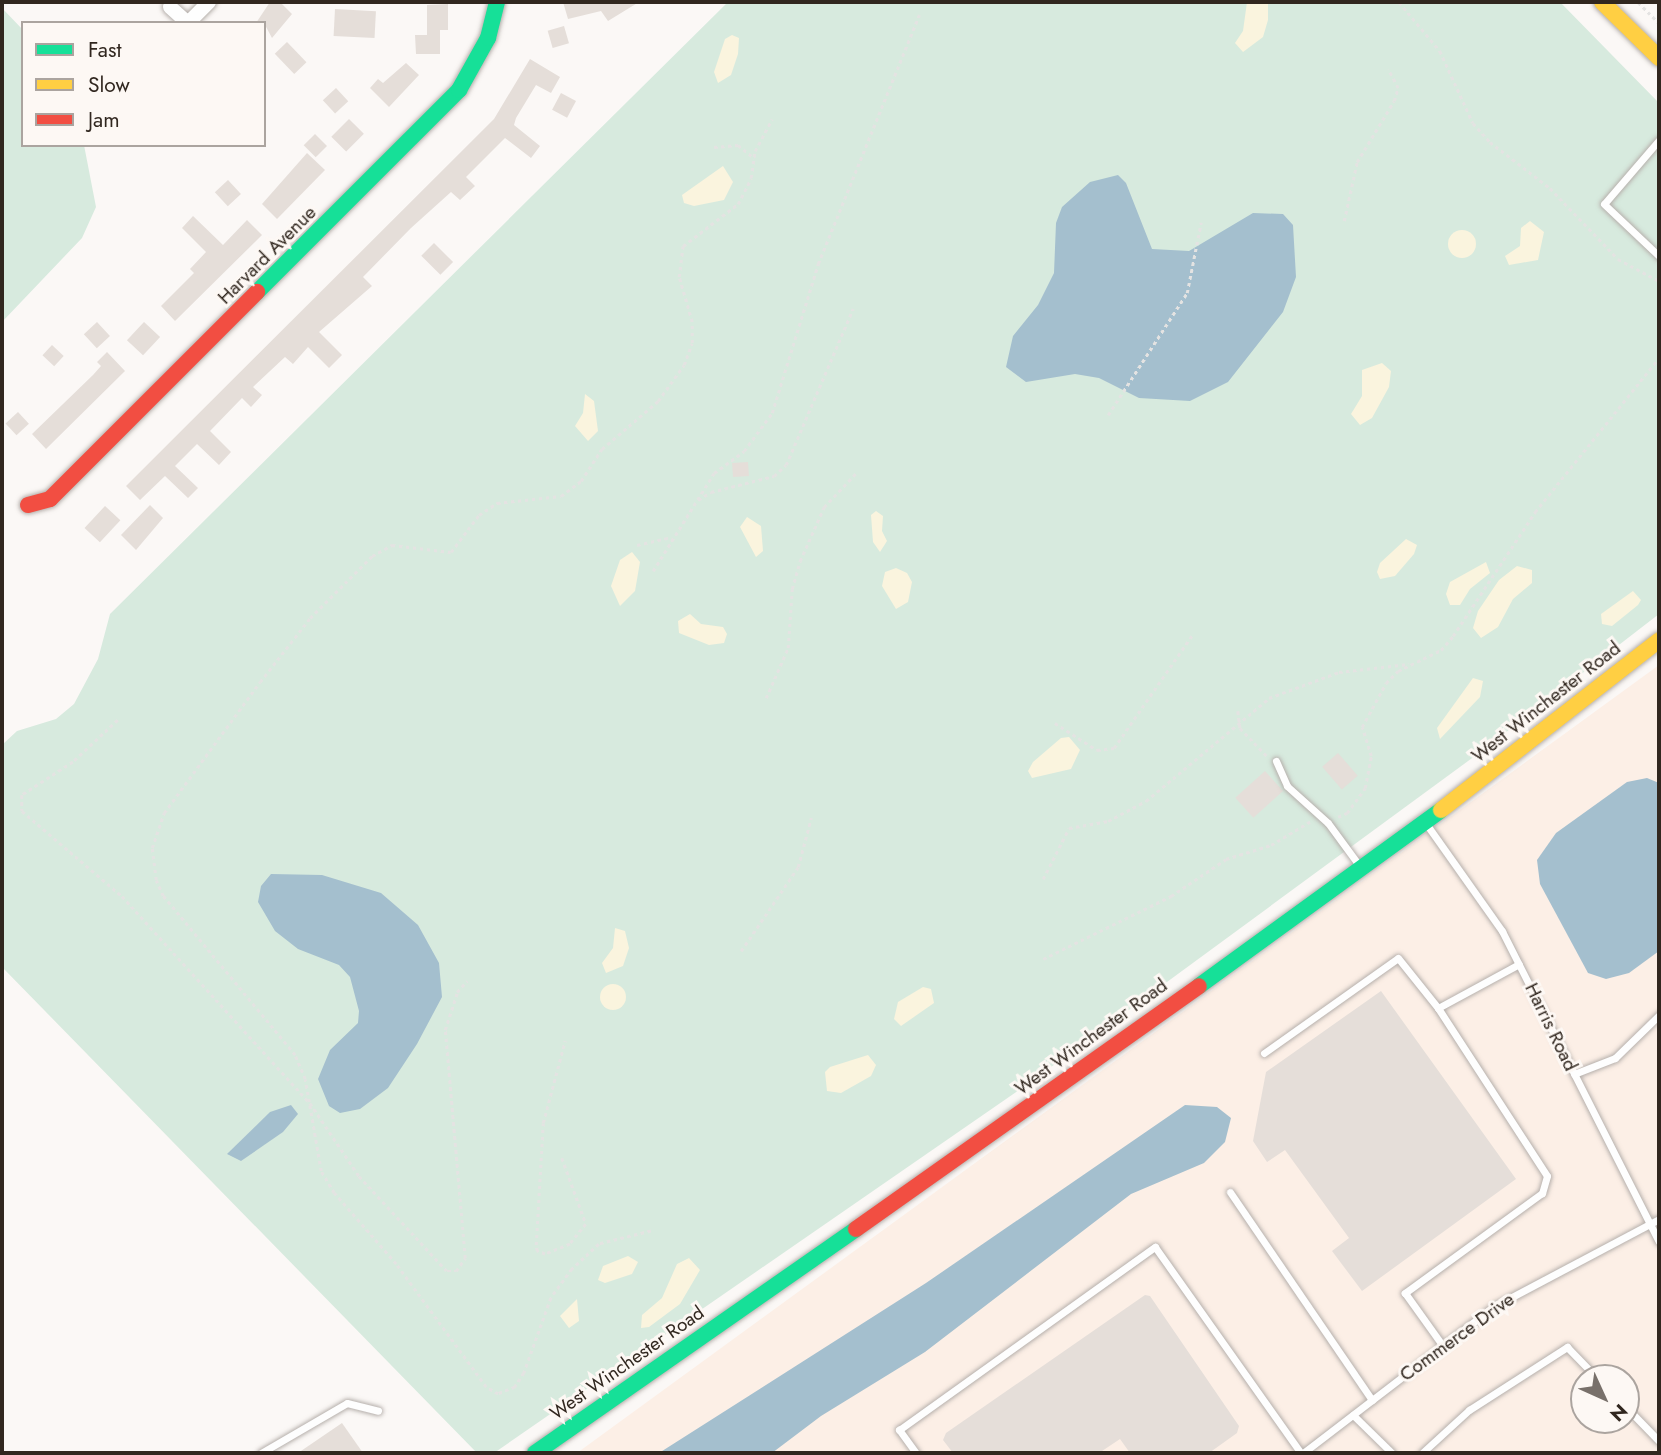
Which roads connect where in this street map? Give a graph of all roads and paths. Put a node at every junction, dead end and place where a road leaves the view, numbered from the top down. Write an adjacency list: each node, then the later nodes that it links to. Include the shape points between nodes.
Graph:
1 (209, 2): 9 (street)
2 (497, 2): 26 (main road, Harvard Avenue, via 478,60 451,100 50,499)
3 (1399, 2): 20 (path, via 1440,51 1472,123 1550,188 1618,259)
4 (1602, 2): 11 (main road)
5 (1638, 2): 10 (path)
6 (170, 7): 8 (street)
7 (919, 15): 25 (path, via 818,264 772,413 744,451 713,473)
8 (186, 21)
9 (190, 21)
10 (1659, 23)
11 (1659, 58)
12 (1388, 69): 17 (path, via 1398,88 1357,162)
13 (772, 119): 16 (path)
14 (1659, 140): 19 (lane, via 1604,204)
15 (714, 147): 16 (path, via 738,145)
16 (754, 158): 53 (path, via 751,178 738,204 683,246 679,277 692,322 692,343 684,365 658,401 602,449 581,481 561,496 486,508 451,552 392,545 372,556 298,631 164,813 152,862 163,896 295,1055)
17 (1344, 221)
18 (1200, 222): 23 (path, via 1191,281)
19 (1659, 256)
20 (1659, 281)
21 (853, 309): 25 (path, via 786,465 774,476 712,492)
22 (1659, 358): 32 (path, via 1541,504 1453,636 1441,650)
23 (1108, 415)
24 (856, 473): 33 (path, via 824,508 800,561 792,589 788,648)
25 (695, 502): 27 (path)
26 (28, 505)
27 (674, 536): 28 (path); 29 (path)
28 (637, 545)
29 (653, 571)
30 (1193, 634): 36 (path, via 1114,748 1097,750)
31 (1659, 640): 41 (main road, West Winchester Road)
32 (1413, 664): 37 (path, via 1366,667 1290,688 1269,698); 40 (path, via 1386,683 1362,727 1371,770 1365,788 1348,813)
33 (766, 698)
34 (1238, 711): 37 (path)
35 (118, 720): 53 (path, via 73,762 22,795 22,811 122,896)
36 (1055, 723)
37 (1239, 725): 38 (path, via 1254,747); 43 (path, via 1130,811 1108,821 1069,828)
38 (1276, 761): 40 (lane, via 1287,786)
39 (811, 818): 44 (path, via 798,867)
40 (1320, 818): 42 (lane); 45 (path, via 1301,824 1271,845 1226,859 1171,896)
41 (1425, 823): 42 (main road, West Winchester Road); 46 (lane, Harris Road, via 1503,931)
42 (1361, 868): 68 (main road, West Winchester Road, via 1007,1124)
43 (1043, 879)
44 (741, 951)
45 (1043, 959)
46 (1520, 964): 48 (lane); 52 (lane, Harris Road)
47 (467, 981): 53 (path, via 457,992 444,1030 465,1258 456,1271 437,1264 405,1230 359,1176)
48 (1438, 1008): 51 (lane, via 1398,958); 60 (lane, via 1547,1176 1542,1193 1405,1293)
49 (1659, 1016): 52 (lane, via 1615,1058)
50 (565, 1041): 54 (path, via 543,1123 536,1245 537,1251 545,1254 570,1244 586,1224)
51 (1264, 1053)
52 (1574, 1073): 57 (lane, Harris Road)
53 (310, 1103): 58 (path, via 321,1171 334,1193 396,1264 486,1387 498,1394 515,1387 524,1373 551,1298 572,1269 599,1244)
54 (562, 1158)
55 (1230, 1192): 62 (lane)
56 (1659, 1219): 57 (lane, Commerce Drive)
57 (1650, 1224): 59 (lane, Harris Road); 60 (lane, Commerce Drive, via 1516,1293)
58 (652, 1231)
59 (1659, 1242)
60 (1443, 1346): 62 (lane, Commerce Drive)
61 (1583, 1364): 72 (lane, via 1567,1347 1469,1410)
62 (1372, 1400): 64 (lane, Commerce Drive)
63 (378, 1411): 67 (lane, via 347,1403)
64 (1353, 1415): 70 (lane, Commerce Drive); 71 (lane)
65 (1640, 1421): 66 (lane)
66 (1659, 1441)
67 (261, 1453)
68 (535, 1453)
69 (916, 1453): 70 (lane, via 899,1430 1155,1247)
70 (1302, 1453)
71 (1392, 1453)
72 (1422, 1453)

